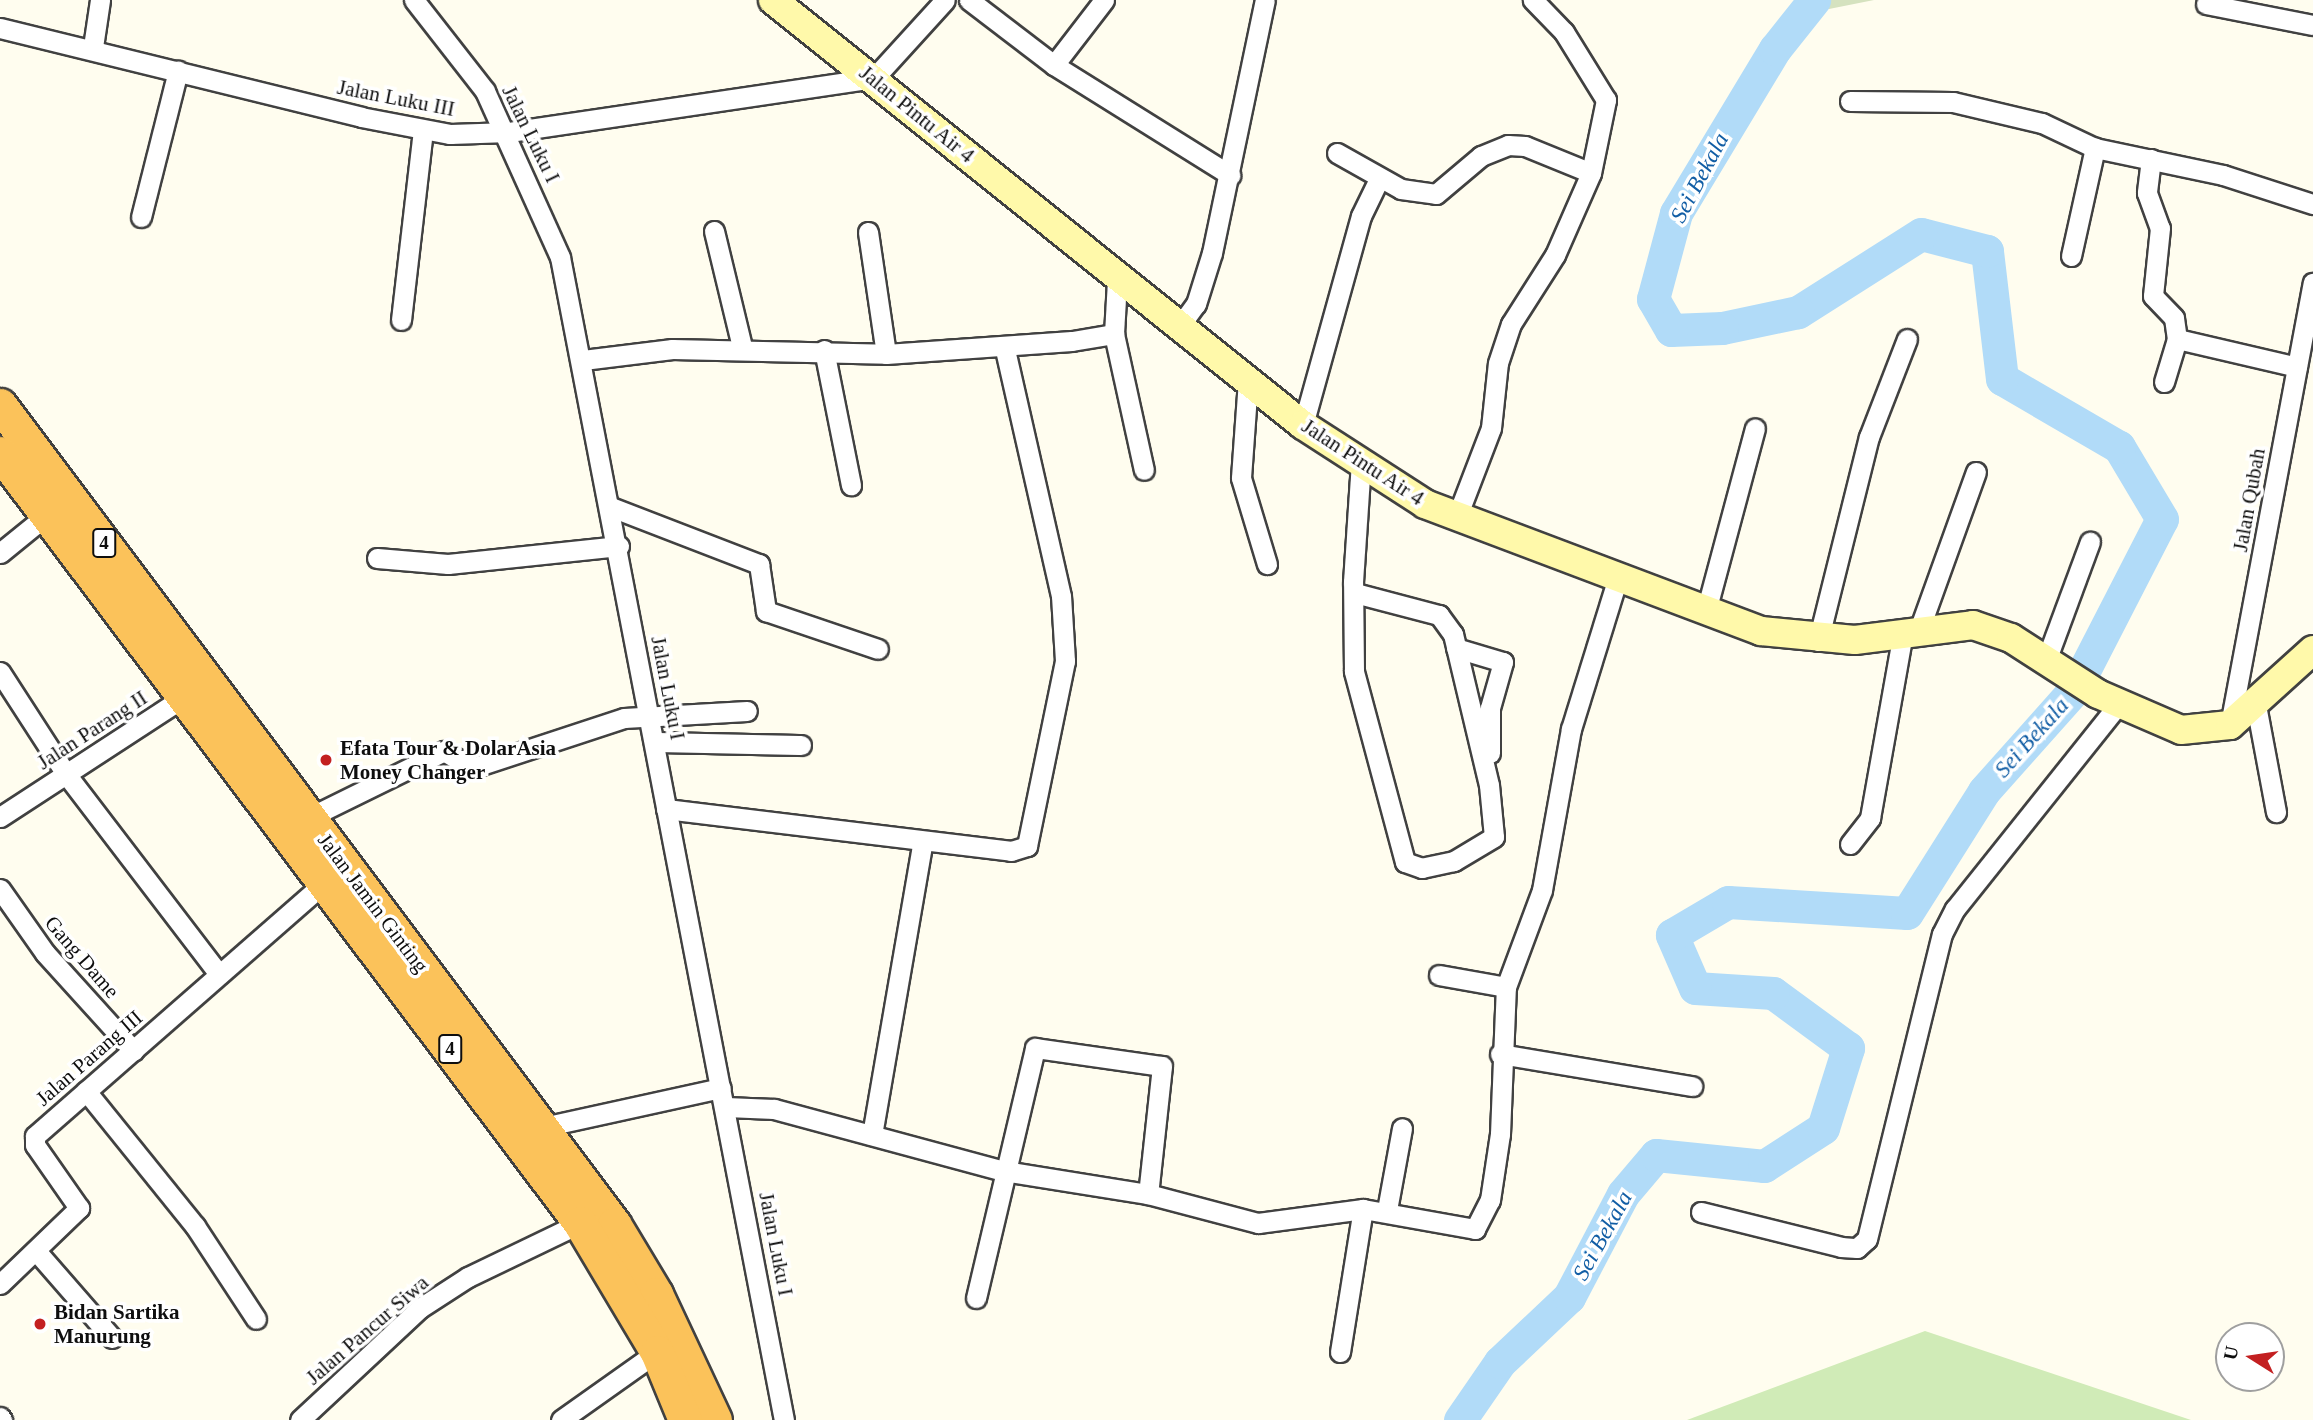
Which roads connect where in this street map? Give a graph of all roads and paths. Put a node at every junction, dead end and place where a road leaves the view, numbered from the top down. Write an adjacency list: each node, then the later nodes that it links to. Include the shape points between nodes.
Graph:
1 (100, 0): 12 (street)
2 (414, 0): 18 (street, Jalan Luku I, via 466,63)
3 (773, 0): 15 (main road, Jalan Pintu Air 4)
4 (945, 0): 15 (street)
5 (969, 0): 13 (street)
6 (1104, 0): 13 (street)
7 (1265, 0): 23 (street)
8 (1533, 0): 22 (street, via 1564,32 1606,100)
9 (2206, 4): 10 (street)
10 (2313, 25)
11 (0, 28): 12 (street, Jalan Luku III)
12 (93, 47): 14 (street, Jalan Luku III)
13 (1054, 65): 23 (street)
14 (178, 71): 17 (street, Jalan Luku III); 26 (street)
15 (874, 78): 18 (street, Jalan Luku III); 30 (main road, Jalan Pintu Air 4)
16 (1850, 101): 19 (street, via 1953,102 2042,123)
17 (423, 130): 18 (street, Jalan Luku III); 32 (street)
18 (509, 132): 41 (street, Jalan Luku I, via 560,257)
19 (2095, 148): 21 (street); 29 (street)
20 (1337, 153): 24 (street)
21 (2151, 159): 25 (street); 36 (street, via 2147,193 2160,236 2152,296 2174,318)
22 (1591, 173): 24 (street, via 1508,145 1481,156 1436,194); 54 (street, via 1555,255 1511,324 1498,363 1491,428)
23 (1230, 175): 33 (street, via 1196,304)
24 (1379, 179): 46 (street, via 1361,216)
25 (2313, 204)
26 (141, 217)
27 (714, 231): 38 (street)
28 (868, 232): 40 (street)
29 (2071, 256)
30 (1117, 280): 33 (main road, Jalan Pintu Air 4); 34 (street)
31 (2313, 283): 42 (street, Jalan Qubah)
32 (401, 320)
33 (1179, 327): 43 (main road, Jalan Pintu Air 4)
34 (1114, 334): 37 (street); 50 (street)
35 (1907, 339): 65 (street, via 1869,437)
36 (2177, 339): 42 (street); 44 (street)
37 (1004, 346): 40 (street); 85 (street, via 1061,596 1062,683 1045,739 1027,846 1011,851)
38 (742, 347): 39 (street); 41 (street)
39 (824, 351): 40 (street); 52 (street)
40 (886, 354)
41 (583, 360): 53 (street, Jalan Luku I)
42 (2297, 367): 76 (street, Jalan Qubah)
43 (1248, 380): 46 (main road, Jalan Pintu Air 4); 60 (street, via 1241,478)
44 (2164, 382)
45 (0, 405): 71 (highway, Jalan Jamin Ginting / 4)
46 (1303, 425): 49 (main road, Jalan Pintu Air 4)
47 (1755, 428): 63 (street)
48 (0, 453): 55 (highway, Jalan Jamin Ginting / 4)
49 (1361, 462): 54 (main road, Jalan Pintu Air 4, via 1405,494); 62 (street)
50 (1144, 470)
51 (1976, 472): 64 (street)
52 (851, 485)
53 (611, 507): 57 (street, Jalan Luku I); 67 (street, via 760,564 765,611)
54 (1458, 514): 61 (main road, Jalan Pintu Air 4)
55 (47, 515): 58 (street); 71 (highway, Jalan Jamin Ginting / 4)
56 (2090, 542): 69 (street)
57 (619, 546): 59 (street, via 448,564); 75 (street, Jalan Luku I)
58 (0, 553)
59 (377, 558)
60 (1267, 564)
61 (1618, 577): 63 (main road, Jalan Pintu Air 4); 91 (street, via 1571,729 1542,890)
62 (1355, 593): 66 (street, via 1439,615); 80 (street, via 1354,671 1405,862 1411,868 1437,866 1491,842)
63 (1706, 611): 65 (main road, Jalan Pintu Air 4, via 1761,631)
64 (1911, 631): 65 (main road, Jalan Pintu Air 4); 69 (main road, Jalan Pintu Air 4, via 1973,625); 86 (street, via 1870,818)
65 (1818, 640)
66 (1457, 648): 80 (street); 80 (street, via 1503,662 1490,708)
67 (878, 649)
68 (2313, 650): 73 (main road)
69 (2050, 661): 72 (main road, Jalan Pintu Air 4)
70 (0, 672): 79 (street)
71 (196, 690): 79 (street, Jalan Parang II); 84 (highway, Jalan Jamin Ginting / 4); 87 (highway, Jalan Jamin Ginting / 4)
72 (2108, 699): 76 (main road, Jalan Pintu Air 4, via 2181,730); 104 (street, via 1955,909 1942,934 1867,1239 1857,1248 1841,1248)
73 (2256, 705): 76 (main road); 82 (street)
74 (747, 711): 75 (street)
75 (649, 715): 77 (street, Jalan Luku I); 84 (street, via 605,722 472,768 444,751)
76 (2230, 725)
77 (655, 742): 78 (street); 81 (street, Jalan Luku I)
78 (801, 745)
79 (66, 774): 83 (street, Jalan Parang II); 89 (street)
80 (1489, 785)
81 (666, 809): 85 (street); 96 (street, Jalan Luku I)
82 (2276, 812)
83 (0, 817)
84 (308, 818): 97 (highway, Jalan Jamin Ginting / 4)
85 (923, 841): 99 (street)
86 (1850, 844)
87 (322, 885): 89 (street, Jalan Parang III); 105 (highway, Jalan Jamin Ginting / 4)
88 (0, 890): 92 (street, Gang Dame, via 45,953)
89 (219, 974): 92 (street, Jalan Parang III)
90 (1439, 975): 91 (street)
91 (1506, 987): 93 (street)
92 (134, 1051): 95 (street, Jalan Parang III)
93 (1500, 1054): 94 (street); 103 (street, via 1500,1134 1485,1218 1462,1230)
94 (1692, 1086)
95 (86, 1091): 106 (street, Jalan Parang III, via 35,1136 35,1146 79,1208); 109 (street, via 195,1226)
96 (723, 1098): 97 (street); 99 (street); 117 (street, Jalan Luku I)
97 (543, 1127): 116 (highway, Jalan Jamin Ginting / 4, via 656,1294)
98 (1402, 1128): 103 (street)
99 (872, 1135): 100 (street)
100 (1004, 1171): 101 (street); 101 (street, via 1035,1048 1122,1057 1164,1068); 108 (street)
101 (1148, 1194): 102 (street, via 1258,1223)
102 (1363, 1209): 103 (street); 112 (street)
103 (1387, 1210)
104 (1701, 1212)
105 (580, 1223): 111 (highway, Jalan Jamin Ginting / 4); 113 (street, Jalan Pancur Siwa, via 468,1277 420,1308)
106 (37, 1252): 107 (street, Jalan Parang III); 110 (street)
107 (0, 1284)
108 (976, 1298)
109 (256, 1319)
110 (112, 1338)
111 (657, 1352): 114 (street); 115 (highway, Jalan Jamin Ginting / 4)
112 (1340, 1352)
113 (300, 1420)
114 (561, 1420)
115 (685, 1420)
116 (715, 1420)
117 (784, 1420)

